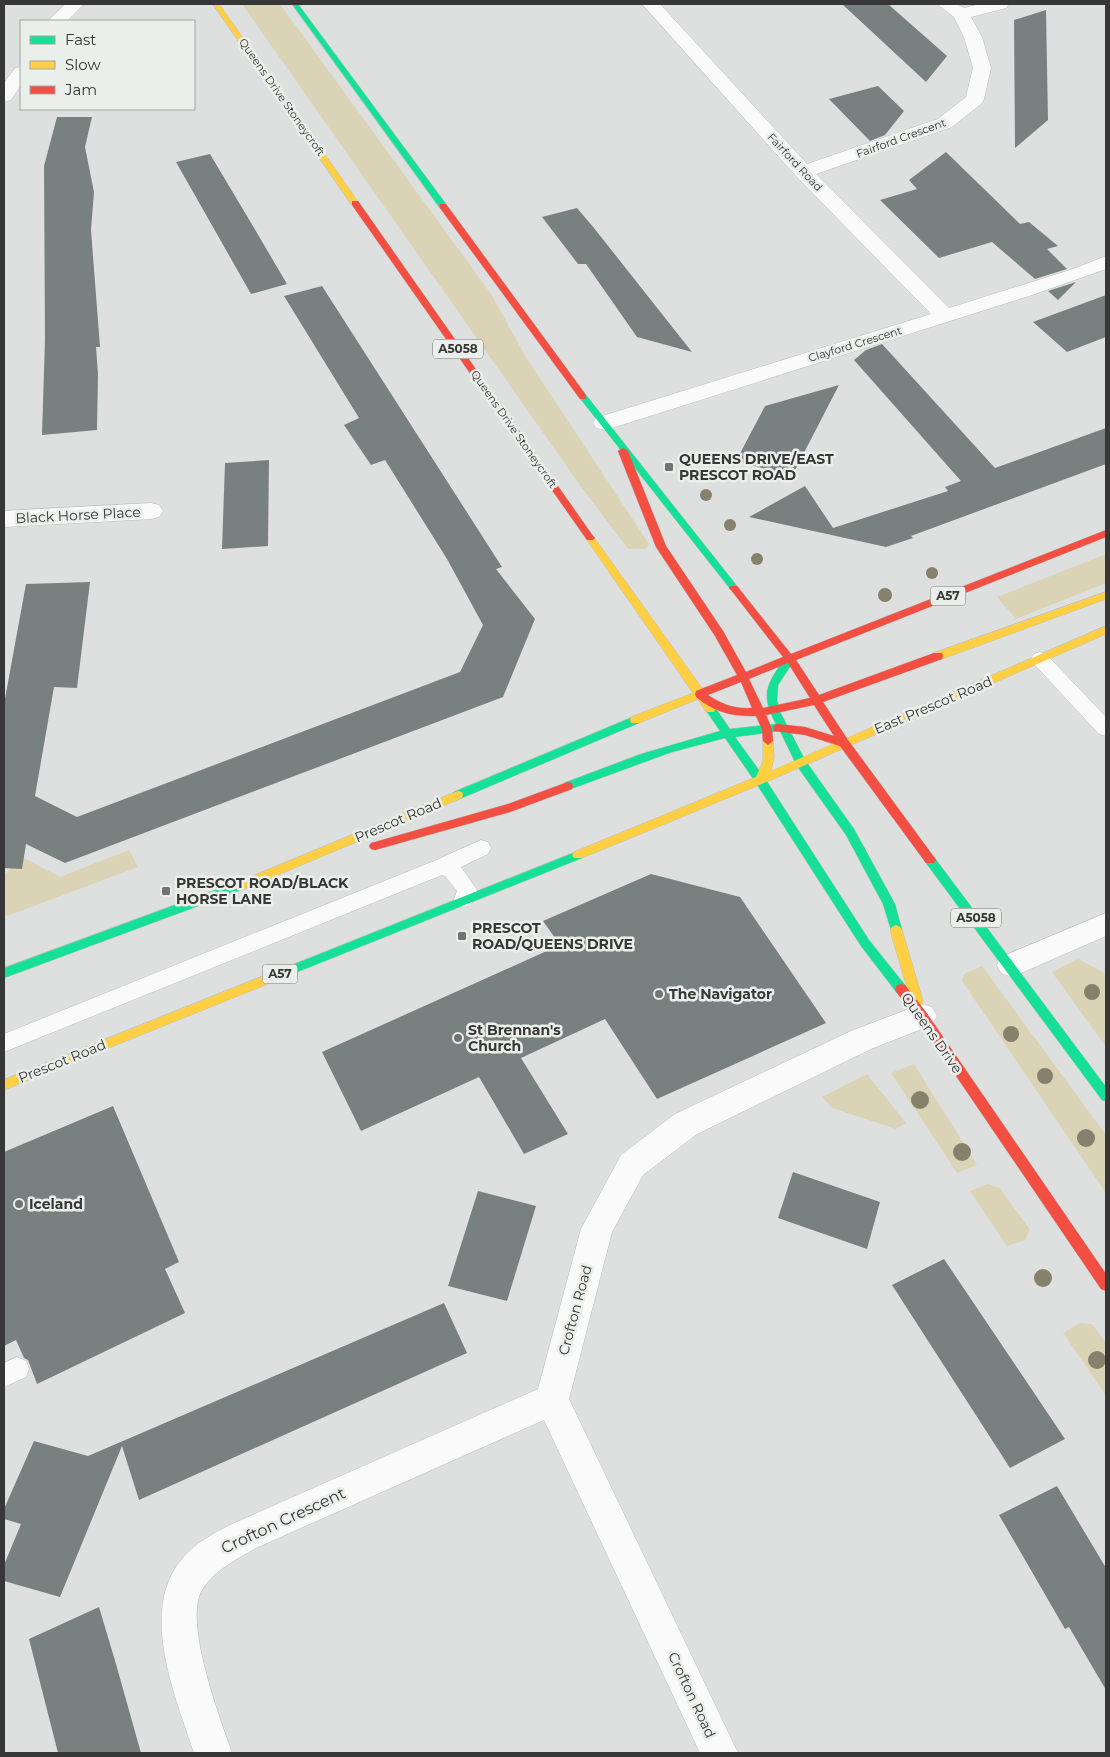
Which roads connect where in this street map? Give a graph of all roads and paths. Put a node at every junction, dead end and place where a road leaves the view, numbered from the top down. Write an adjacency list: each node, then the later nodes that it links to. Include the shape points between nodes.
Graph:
1 (75, 4): 7 (street)
2 (216, 4): 23 (main road, Queens Drive Stoneycroft / A5058)
3 (295, 4): 13 (main road, A5058)
4 (651, 4): 10 (street, Fairford Road)
5 (1000, 4): 6 (street)
6 (953, 9): 10 (street, Fairford Crescent, via 973,37 982,68 975,99 945,123)
7 (58, 20)
8 (20, 73): 9 (street)
9 (4, 96)
10 (803, 172): 12 (street, Fairford Road)
11 (1106, 262): 12 (street, Clayford Crescent)
12 (945, 316): 13 (street, Clayford Crescent)
13 (604, 424): 14 (main road, A5058)
14 (623, 451): 20 (main road, A5058, via 672,508); 22 (main road, via 661,547)
15 (152, 511): 16 (street, Black Horse Place)
16 (4, 520)
17 (1106, 533): 20 (main road, A57)
18 (1106, 595): 24 (main road)
19 (1106, 630): 21 (main road, East Prescot Road / A57)
20 (790, 659): 22 (main road, Prescot Road / A57); 24 (main road, A5058); 25 (main road, via 773,684)
21 (1040, 659): 29 (lane); 31 (main road, East Prescot Road / A57)
22 (744, 678): 23 (main road, Prescot Road / A57); 26 (main road)
23 (700, 694): 26 (main road, via 720,708 740,713); 30 (main road, Queens Drive Stoneycroft / A5058); 36 (main road, Prescot Road / A57)
24 (815, 701): 25 (main road); 31 (main road, A5058)
25 (774, 710): 26 (main road); 27 (main road)
26 (760, 712): 28 (main road)
27 (782, 728): 28 (main road); 31 (main road); 32 (main road)
28 (767, 729): 30 (main road); 33 (main road, via 770,760)
29 (1106, 729)
30 (727, 733): 33 (main road, Queens Drive Stoneycroft / A5058); 36 (main road, via 645,757 510,808)
31 (844, 743): 32 (main road, East Prescot Road / A57); 39 (main road, A5058)
32 (801, 763): 33 (main road, East Prescot Road / A57); 41 (main road, via 850,832 889,904)
33 (760, 780): 37 (main road, Prescot Road / A57); 41 (main road, Queens Drive / A5058, via 865,943)
34 (482, 848): 35 (lane)
35 (442, 867): 37 (lane, via 452,870 467,890); 42 (lane)
36 (265, 876): 40 (main road, Prescot Road / A57)
37 (464, 899): 43 (main road, Prescot Road / A57)
38 (1106, 924): 39 (street)
39 (1010, 965): 44 (main road, A5058)
40 (4, 973)
41 (922, 1016): 45 (main road, Queens Drive / A5058); 46 (street, Crofton Road, via 861,1040 686,1124 632,1165 597,1229)
42 (4, 1043)
43 (4, 1085)
44 (1106, 1096)
45 (1106, 1285)
46 (552, 1400): 47 (street, Crofton Crescent, via 244,1536 215,1552 197,1570 184,1588 179,1608 180,1632 190,1683); 48 (street, Crofton Road)
47 (213, 1753)
48 (719, 1753)

